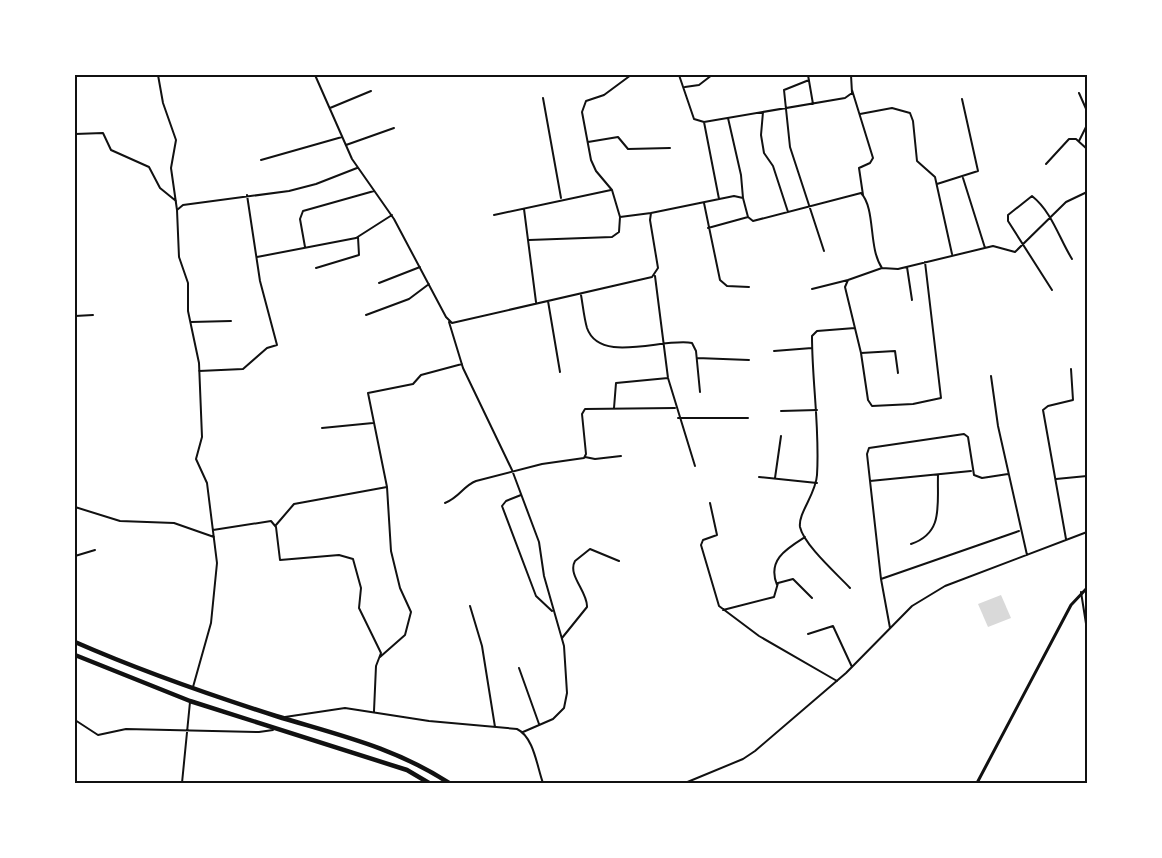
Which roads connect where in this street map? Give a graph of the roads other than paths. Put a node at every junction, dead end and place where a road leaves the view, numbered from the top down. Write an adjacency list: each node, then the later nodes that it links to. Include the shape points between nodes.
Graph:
1 (158, 75): 46 (street, via 176,140 171,168)
2 (315, 75): 17 (street)
3 (631, 75): 29 (street, via 604,95 583,104)
4 (679, 75): 10 (street)
5 (712, 75): 8 (street)
6 (808, 75): 9 (street)
7 (851, 75): 11 (street)
8 (707, 76): 10 (street, via 699,85)
9 (809, 80): 16 (street); 18 (street, via 784,90)
10 (685, 87): 23 (street, via 694,119)
11 (852, 90): 16 (street, via 845,98); 21 (street)
12 (371, 91): 17 (street)
13 (1079, 93): 19 (street)
14 (543, 98): 44 (street)
15 (962, 99): 36 (street, via 978,168 976,174)
16 (813, 104): 18 (street)
17 (329, 108): 27 (street)
18 (786, 109): 20 (street); 48 (street, via 788,138)
19 (1087, 111)
20 (763, 112): 22 (street); 52 (street, via 764,153 773,166)
21 (860, 114): 37 (street, via 892,108 909,113 917,160 933,174); 42 (street, via 873,158 859,168)
22 (728, 118): 23 (street); 43 (street)
23 (704, 122): 45 (street)
24 (1087, 125): 28 (street)
25 (394, 128): 30 (street)
26 (75, 134): 46 (street, via 103,133 111,150 149,167 160,188)
27 (342, 137): 30 (street); 33 (street)
28 (1079, 141): 32 (street); 34 (street, via 1066,141)
29 (588, 142): 31 (street, via 618,137 627,149); 38 (street, via 593,165)
30 (345, 145): 35 (street)
31 (670, 148)
32 (1087, 149)
33 (261, 160)
34 (1046, 164)
35 (358, 168): 39 (street); 41 (street, via 309,186)
36 (963, 178): 37 (street); 63 (street)
37 (936, 184): 65 (street)
38 (612, 190): 44 (street); 56 (street)
39 (374, 191): 53 (street); 62 (street, via 303,211 300,219)
40 (1087, 192): 55 (street, via 1066,202)
41 (247, 195): 50 (street, via 183,205); 66 (street)
42 (864, 195): 48 (street, via 856,193); 72 (street)
43 (743, 198): 45 (street); 57 (street)
44 (562, 199): 49 (street)
45 (719, 200): 47 (street)
46 (176, 201): 50 (street)
47 (704, 203): 51 (street); 58 (street)
48 (808, 208): 52 (street); 64 (street)
49 (524, 209): 54 (street); 60 (street)
50 (177, 210): 88 (street, via 179,257 188,283)
51 (651, 213): 56 (street); 73 (street, via 658,268)
52 (788, 213): 57 (street, via 753,221)
53 (392, 215): 59 (street); 69 (street)
54 (494, 215)
55 (1051, 216): 61 (street); 61 (street, via 1032,196 1008,214 1008,221); 67 (street)
56 (620, 217): 60 (street, via 619,232 612,237)
57 (748, 217): 58 (street)
58 (708, 228): 77 (street, via 720,280 727,286)
59 (358, 237): 62 (street); 71 (street, via 359,255)
60 (529, 240): 83 (street)
61 (1023, 245): 63 (street, via 1011,253 996,245); 79 (street)
62 (304, 247): 66 (street)
63 (985, 248): 65 (street)
64 (824, 251)
65 (952, 255): 68 (street)
66 (257, 257): 99 (street, via 277,345 267,348 243,369)
67 (1072, 260)
68 (925, 262): 70 (street); 94 (street, via 940,400 872,406)
69 (420, 267): 75 (street); 76 (street)
70 (907, 267): 72 (street); 81 (street)
71 (316, 268)
72 (882, 268): 74 (street)
73 (655, 275): 80 (street); 91 (street)
74 (848, 280): 78 (street); 90 (street, via 845,287)
75 (379, 283)
76 (429, 284): 85 (street, via 409,299); 89 (street)
77 (749, 287)
78 (812, 289)
79 (1052, 290)
80 (581, 295): 82 (street); 91 (street, via 587,327 601,344)
81 (912, 300)
82 (548, 301): 83 (street); 100 (street)
83 (536, 303): 89 (street)
84 (93, 315): 86 (street)
85 (366, 315)
86 (75, 316)
87 (231, 321): 88 (street)
88 (191, 322): 99 (street)
89 (449, 322): 97 (street)
90 (855, 328): 92 (street, via 815,332); 94 (street)
91 (664, 344): 95 (street, via 692,343); 103 (street)
92 (812, 348): 93 (street); 107 (street)
93 (774, 351)
94 (861, 353): 101 (street, via 896,351)
95 (697, 358): 96 (street); 104 (street)
96 (749, 360)
97 (462, 364): 111 (street, via 421,375 412,384 370,391 367,396); 117 (street)
98 (1071, 369): 124 (street, via 1073,400 1043,410)
99 (199, 371): 133 (street, via 202,437 195,459 205,477)
100 (560, 372)
101 (897, 373)
102 (991, 376): 119 (street)
103 (668, 378): 105 (street, via 616,383); 106 (street)
104 (700, 392)
105 (614, 408): 106 (street); 115 (street, via 583,411)
106 (675, 408): 109 (street)
107 (817, 410): 108 (street); 126 (street)
108 (781, 411)
109 (678, 418): 110 (street); 116 (street)
110 (748, 418)
111 (374, 423): 112 (street); 127 (street)
112 (322, 428)
113 (781, 436): 123 (street)
114 (621, 456): 115 (street)
115 (585, 457): 117 (street)
116 (695, 466)
117 (512, 471): 128 (street); 129 (street, via 468,484 460,496)
118 (972, 471): 119 (street, via 982,478); 120 (street); 125 (street, via 968,437 964,434 868,448)
119 (1008, 474): 134 (street)
120 (938, 476): 125 (street); 139 (street, via 934,524 927,537)
121 (1087, 476): 124 (street)
122 (759, 477): 123 (street)
123 (775, 478): 126 (street)
124 (1056, 479): 138 (street)
125 (870, 482): 144 (street)
126 (817, 483): 137 (street, via 800,523)
127 (387, 487): 132 (street, via 294,504); 159 (street, via 391,551 411,612 405,635)
128 (521, 495): 152 (street, via 539,542); 152 (street, via 502,506 536,596)
129 (445, 503)
130 (710, 504): 151 (street, via 717,533 701,545 716,601)
131 (75, 507): 136 (street, via 120,521 174,523)
132 (276, 525): 133 (street, via 271,522); 159 (street, via 280,560 339,555 353,559 361,588 359,608 380,648)
133 (213, 530): 136 (street)
134 (1021, 530): 142 (street); 144 (street)
135 (1087, 532): 138 (street)
136 (214, 537): 163 (street, via 217,570 212,618)
137 (805, 537): 145 (street, via 774,566); 146 (street)
138 (1066, 540): 142 (street)
139 (911, 544)
140 (95, 550): 141 (street)
141 (75, 556)
142 (1028, 556): 153 (street, via 935,590)
143 (619, 561): 156 (street, via 590,549 575,561 574,573 587,607)
144 (880, 579): 153 (street)
145 (777, 585): 149 (street, via 795,580); 151 (street, via 774,597)
146 (850, 588)
147 (1087, 588): 148 (street)
148 (1081, 592): 154 (street); 178 (street)
149 (812, 598)
150 (470, 606): 169 (street, via 480,638)
151 (723, 609): 162 (street, via 759,636)
152 (552, 611): 156 (street)
153 (890, 628): 160 (street)
154 (1087, 630)
155 (808, 634): 160 (street, via 833,626)
156 (562, 638): 168 (street, via 566,701 559,715)
157 (75, 642): 163 (highway)
158 (75, 655): 164 (highway)
159 (380, 657): 165 (street)
160 (852, 667): 162 (street)
161 (519, 668): 168 (street)
162 (837, 681): 177 (street, via 749,755)
163 (193, 690): 166 (highway)
164 (190, 701): 170 (street); 171 (highway)
165 (374, 711): 166 (street, via 327,709); 169 (street, via 429,722)
166 (282, 718): 175 (highway, via 351,737 418,763)
167 (75, 720): 170 (street, via 98,735 126,729)
168 (539, 726): 172 (street)
169 (495, 728): 172 (street)
170 (188, 729): 171 (street); 173 (street)
171 (277, 729): 174 (highway, via 407,770)
172 (524, 732): 176 (street)
173 (182, 783)
174 (429, 783)
175 (449, 783)
176 (543, 783)
177 (685, 783)
178 (976, 783)

